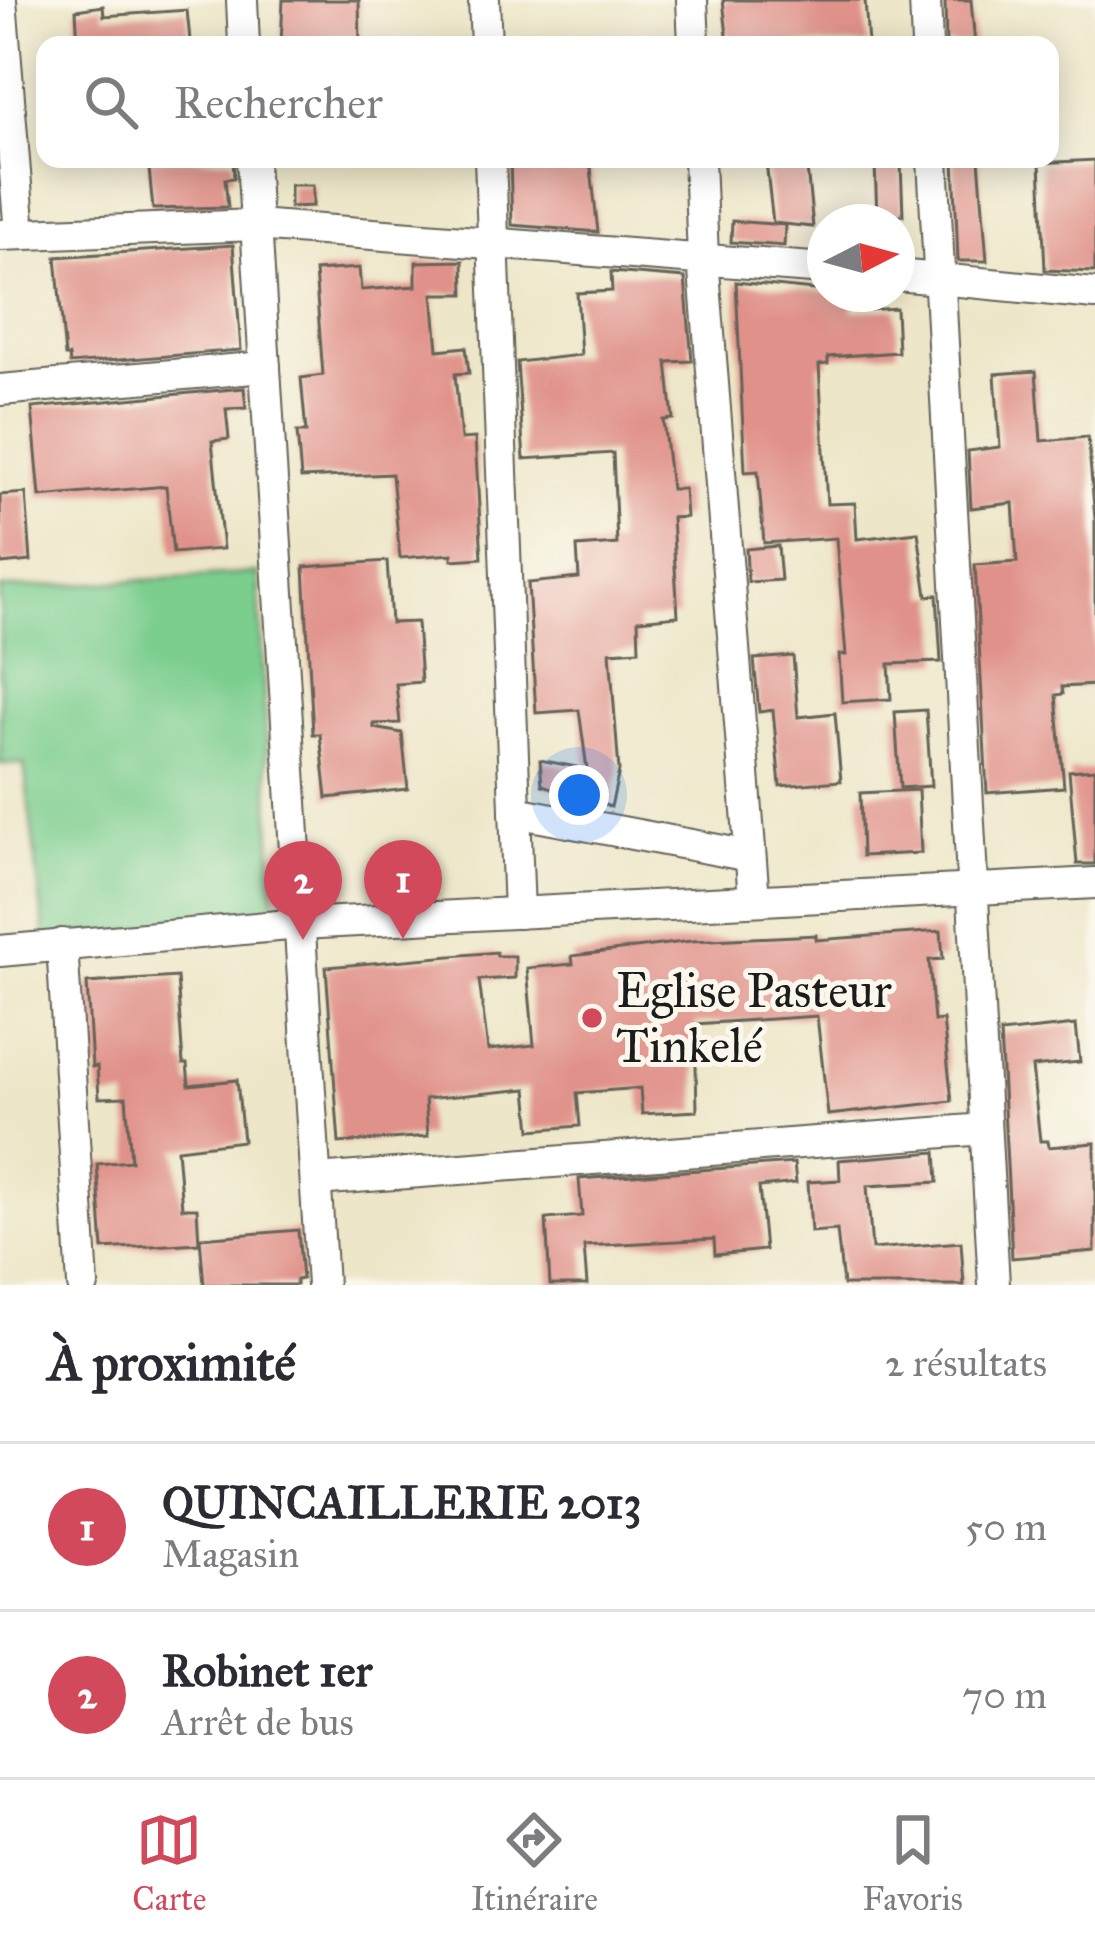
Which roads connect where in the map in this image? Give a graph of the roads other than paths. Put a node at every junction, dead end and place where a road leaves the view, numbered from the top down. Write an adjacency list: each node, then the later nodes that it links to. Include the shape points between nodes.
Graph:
1 (1, 0): 15 (street)
2 (242, 0): 6 (street)
3 (484, 0): 7 (street)
4 (692, 0): 8 (street)
5 (925, 0): 9 (street)
6 (244, 36)
7 (486, 36)
8 (694, 36)
9 (927, 36)
10 (253, 168): 14 (street)
11 (490, 168): 16 (street)
12 (699, 168): 17 (street)
13 (934, 168): 20 (street)
14 (256, 225): 15 (street); 16 (street); 22 (street)
15 (10, 235)
16 (494, 245): 17 (street); 24 (street)
17 (703, 258): 18 (street); 25 (street)
18 (807, 267)
19 (915, 277): 20 (street)
20 (940, 279): 21 (street); 27 (street)
21 (1095, 294)
22 (265, 367): 23 (street); 30 (street)
23 (0, 390)
24 (514, 812): 25 (street); 29 (street)
25 (751, 856): 28 (street)
26 (1095, 884): 27 (street)
27 (973, 890): 28 (street); 33 (street)
28 (754, 899): 29 (street)
29 (519, 913): 30 (street)
30 (300, 924): 31 (street); 34 (street)
31 (62, 944): 32 (street); 35 (street)
32 (0, 951)
33 (985, 1129): 34 (street); 37 (street)
34 (316, 1180): 36 (street)
35 (83, 1285)
36 (322, 1285)
37 (994, 1285)

